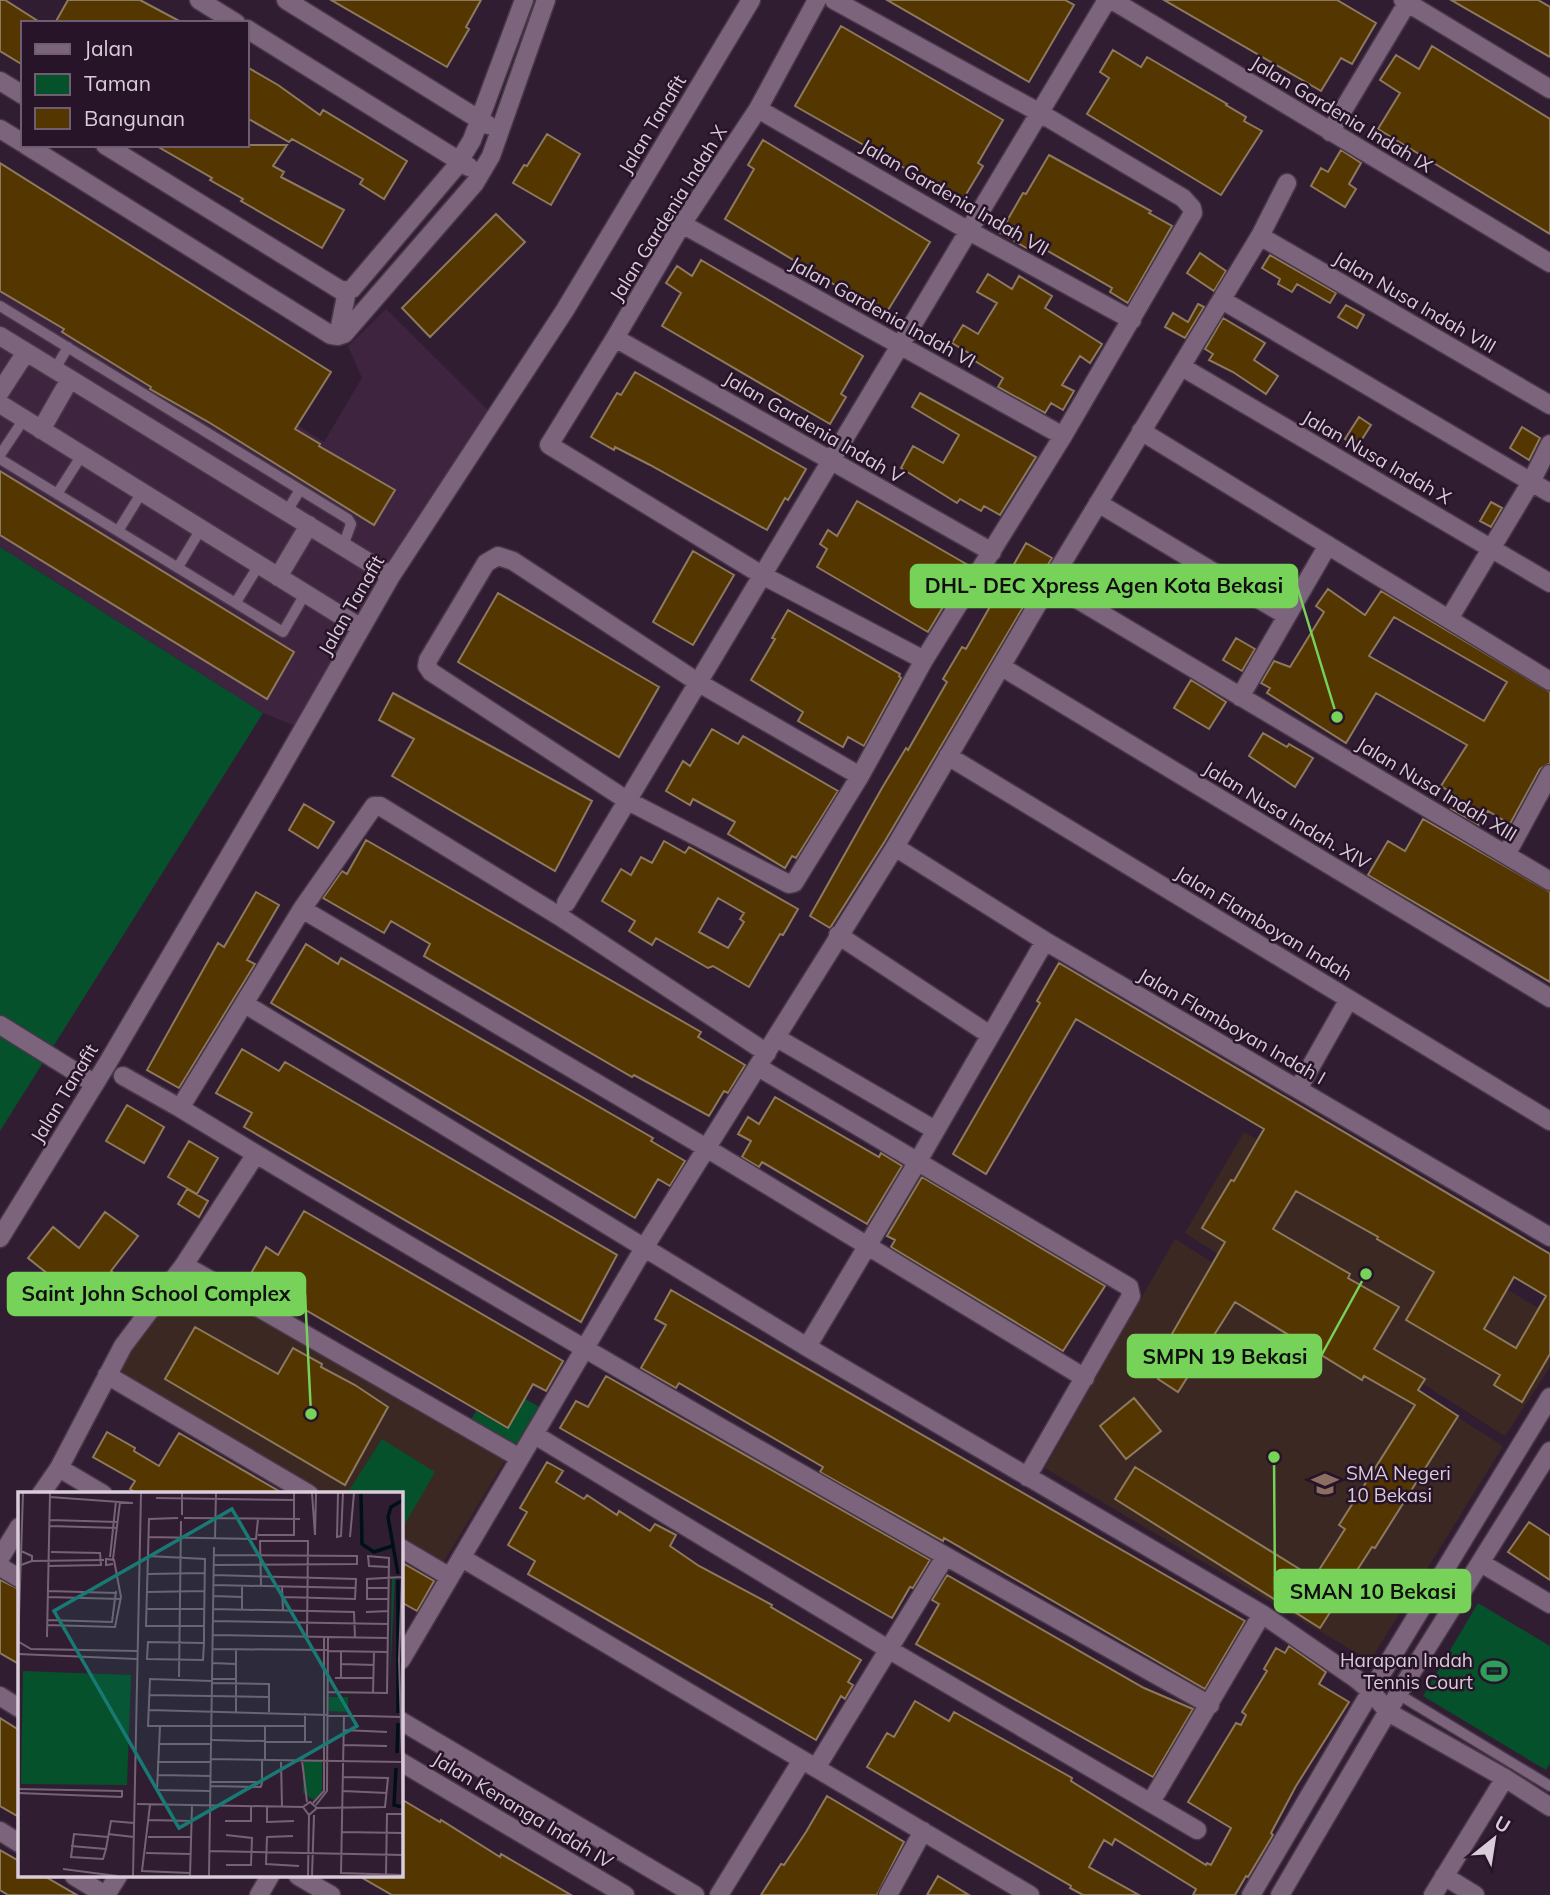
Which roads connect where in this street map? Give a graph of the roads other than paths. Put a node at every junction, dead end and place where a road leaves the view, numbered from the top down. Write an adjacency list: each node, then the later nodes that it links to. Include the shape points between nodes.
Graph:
1 (199, 0): 10 (street)
2 (286, 0): 17 (street)
3 (524, 0): 17 (street)
4 (546, 0): 19 (street)
5 (751, 0): 71 (street, Jalan Tanafit, via 565,310)
6 (817, 0): 15 (street, Jalan Gardenia Indah X)
7 (834, 0): 16 (street)
8 (1110, 0): 16 (street); 20 (street, Jalan Gardenia Indah IX)
9 (1406, 1): 13 (street); 20 (street)
10 (233, 21)
11 (248, 30): 24 (street)
12 (0, 81): 14 (street)
13 (1550, 89)
14 (21, 94)
15 (758, 109): 27 (street, Jalan Gardenia Indah X); 28 (street, Jalan Gardenia Indah VII)
16 (1041, 113): 28 (street); 34 (street, via 1183,198 1192,208 1193,214)
17 (479, 118): 19 (street); 24 (street)
18 (0, 129): 21 (street)
19 (498, 132): 25 (street)
20 (1330, 132): 30 (street, Jalan Gardenia Indah IX)
21 (21, 142)
22 (29, 147): 36 (street)
23 (108, 147): 31 (street)
24 (460, 161): 25 (street); 31 (street)
25 (480, 174): 36 (street, via 362,314)
26 (1287, 183): 29 (street)
27 (682, 224): 37 (street, Jalan Gardenia Indah X); 38 (street, Jalan Gardenia Indah VI)
28 (969, 231): 34 (street, Jalan Gardenia Indah VII); 38 (street)
29 (1260, 236): 32 (street); 45 (street, Jalan Nusa Indah VIII)
30 (1550, 263)
31 (347, 291): 36 (street)
32 (1222, 300): 41 (street); 54 (street)
33 (2, 311): 39 (lane)
34 (1132, 320): 49 (street)
35 (0, 336): 40 (street)
36 (338, 336)
37 (615, 338): 53 (street, Jalan Gardenia Indah V); 70 (street, Jalan Gardenia Indah X, via 549,444)
38 (900, 346): 49 (street, Jalan Gardenia Indah VI); 53 (street)
39 (68, 347): 42 (lane); 55 (lane)
40 (26, 352): 42 (street); 43 (street)
41 (1182, 367): 48 (street); 66 (street, Jalan Nusa Indah X)
42 (62, 374): 47 (street); 60 (street)
43 (0, 392)
44 (0, 404): 46 (street)
45 (1550, 405)
46 (24, 419): 47 (street); 52 (lane)
47 (41, 430): 51 (street)
48 (1141, 431): 59 (street); 64 (street)
49 (1063, 436): 67 (street)
50 (1550, 444): 54 (street)
51 (82, 455): 56 (street); 58 (lane)
52 (0, 457): 58 (lane)
53 (831, 461): 67 (street, Jalan Gardenia Indah V); 70 (street)
54 (1531, 482): 57 (street); 66 (street)
55 (300, 490): 60 (lane); 65 (lane, via 348,519 351,524)
56 (142, 492): 62 (street); 63 (lane)
57 (1550, 493)
58 (57, 494): 63 (lane)
59 (1098, 503): 73 (street); 77 (street)
60 (287, 511): 61 (street)
61 (309, 525): 65 (street); 72 (street)
62 (201, 529): 68 (street); 69 (lane)
63 (118, 531): 69 (lane)
64 (1328, 545): 77 (street); 78 (street)
65 (343, 546): 71 (street)
66 (1491, 548): 74 (street, Jalan Nusa Indah X); 78 (street)
67 (992, 552): 80 (street)
68 (259, 565): 72 (street); 76 (lane)
69 (178, 567): 76 (lane)
70 (762, 575): 80 (street); 83 (street)
71 (391, 576): 79 (street, Jalan Tanafit)
72 (278, 577): 75 (street)
73 (1050, 583): 81 (street); 84 (street, Jalan Nusa Indah XIII)
74 (1550, 583)
75 (305, 594): 76 (lane, via 283,632); 79 (street)
76 (236, 602)
77 (1287, 616): 84 (street)
78 (1449, 619): 82 (street)
79 (360, 628): 103 (street, Jalan Tanafit)
80 (924, 660): 87 (street)
81 (1002, 667): 85 (street); 96 (street, Jalan Nusa Indah. XIV)
82 (1550, 681)
83 (699, 683): 87 (street); 88 (street); 88 (street, via 513,561 498,556 486,563 440,638 428,660 431,672)
84 (1240, 696): 90 (street, Jalan Nusa Indah XIII)
85 (953, 759): 89 (street); 97 (street, Jalan Flamboyan Indah)
86 (1550, 774): 90 (street)
87 (860, 776): 88 (street, via 794,883 783,883)
88 (628, 801): 92 (street)
89 (895, 847): 94 (street); 95 (street, Jalan Flamboyan Indah I)
90 (1506, 855): 91 (street, Jalan Nusa Indah XIII)
91 (1550, 881)
92 (566, 903)
93 (302, 909): 98 (street); 101 (street, via 370,809 380,806); 108 (street)
94 (838, 935): 100 (street); 101 (street)
95 (1045, 941): 100 (street); 104 (street, Jalan Flamboyan Indah I)
96 (1550, 998)
97 (1349, 999): 104 (street); 106 (street, Jalan Flamboyan Indah)
98 (245, 1004): 105 (street); 114 (street)
99 (0, 1025): 103 (street)
100 (990, 1035): 107 (street)
101 (767, 1052): 107 (street); 108 (street); 110 (street)
102 (123, 1076): 105 (street)
103 (95, 1084): 112 (street, Jalan Tanafit)
104 (1298, 1089): 111 (street, Jalan Flamboyan Indah I)
105 (180, 1108): 109 (street)
106 (1550, 1121)
107 (935, 1130): 110 (street)
108 (707, 1149): 113 (street); 114 (street)
109 (256, 1154): 115 (street); 117 (street)
110 (918, 1161): 113 (street); 119 (street, via 1129,1287 1131,1296)
111 (1550, 1237)
112 (0, 1238)
113 (867, 1246): 116 (street); 119 (street)
114 (644, 1248): 116 (street); 117 (street)
115 (184, 1265): 118 (street, via 123,1346); 123 (street)
116 (807, 1347): 125 (street)
117 (586, 1349): 121 (street); 131 (street)
118 (107, 1375): 124 (street); 128 (street)
119 (1085, 1378): 125 (street)
120 (1550, 1397): 141 (street)
121 (535, 1435): 123 (street); 139 (street)
122 (1550, 1451): 134 (street)
123 (520, 1458): 132 (street)
124 (59, 1468): 126 (street); 127 (street)
125 (1027, 1476): 138 (street)
126 (42, 1492)
127 (100, 1492)
128 (306, 1492)
129 (18, 1529): 133 (street)
130 (402, 1549): 136 (street)
131 (945, 1557): 139 (street); 144 (street)
132 (462, 1558): 136 (street); 149 (street)
133 (0, 1561): 135 (street, via 2,1568)
134 (1481, 1563): 137 (street); 142 (street)
135 (18, 1577)
136 (450, 1577): 140 (street)
137 (1550, 1604)
138 (1262, 1614): 141 (street); 144 (street)
139 (888, 1649): 149 (street); 152 (street)
140 (402, 1658)
141 (1371, 1691): 146 (street); 171 (street)
142 (1398, 1694): 146 (street); 151 (lane)
143 (0, 1696): 145 (street)
144 (1210, 1705): 152 (street)
145 (18, 1707)
146 (1388, 1712): 150 (street); 172 (street)
147 (402, 1722): 167 (street)
148 (402, 1763): 166 (street, Jalan Kenanga Indah IV)
149 (809, 1764): 156 (street); 168 (street)
150 (1505, 1778): 153 (street); 158 (street)
151 (1550, 1786)
152 (1151, 1802): 154 (street)
153 (1550, 1807)
154 (1197, 1830)
155 (0, 1831): 157 (street)
156 (923, 1831): 169 (street); 170 (street)
157 (18, 1842)
158 (1444, 1876): 173 (street); 174 (street)
159 (77, 1878): 163 (street)
160 (117, 1878): 163 (street)
161 (269, 1878): 164 (street)
162 (301, 1878): 165 (street)
163 (106, 1895)
164 (259, 1895)
165 (331, 1895)
166 (625, 1895)
167 (695, 1895)
168 (719, 1895)
169 (888, 1895)
170 (1030, 1895)
171 (1251, 1895)
172 (1280, 1895)
173 (1433, 1895)
174 (1475, 1895)

